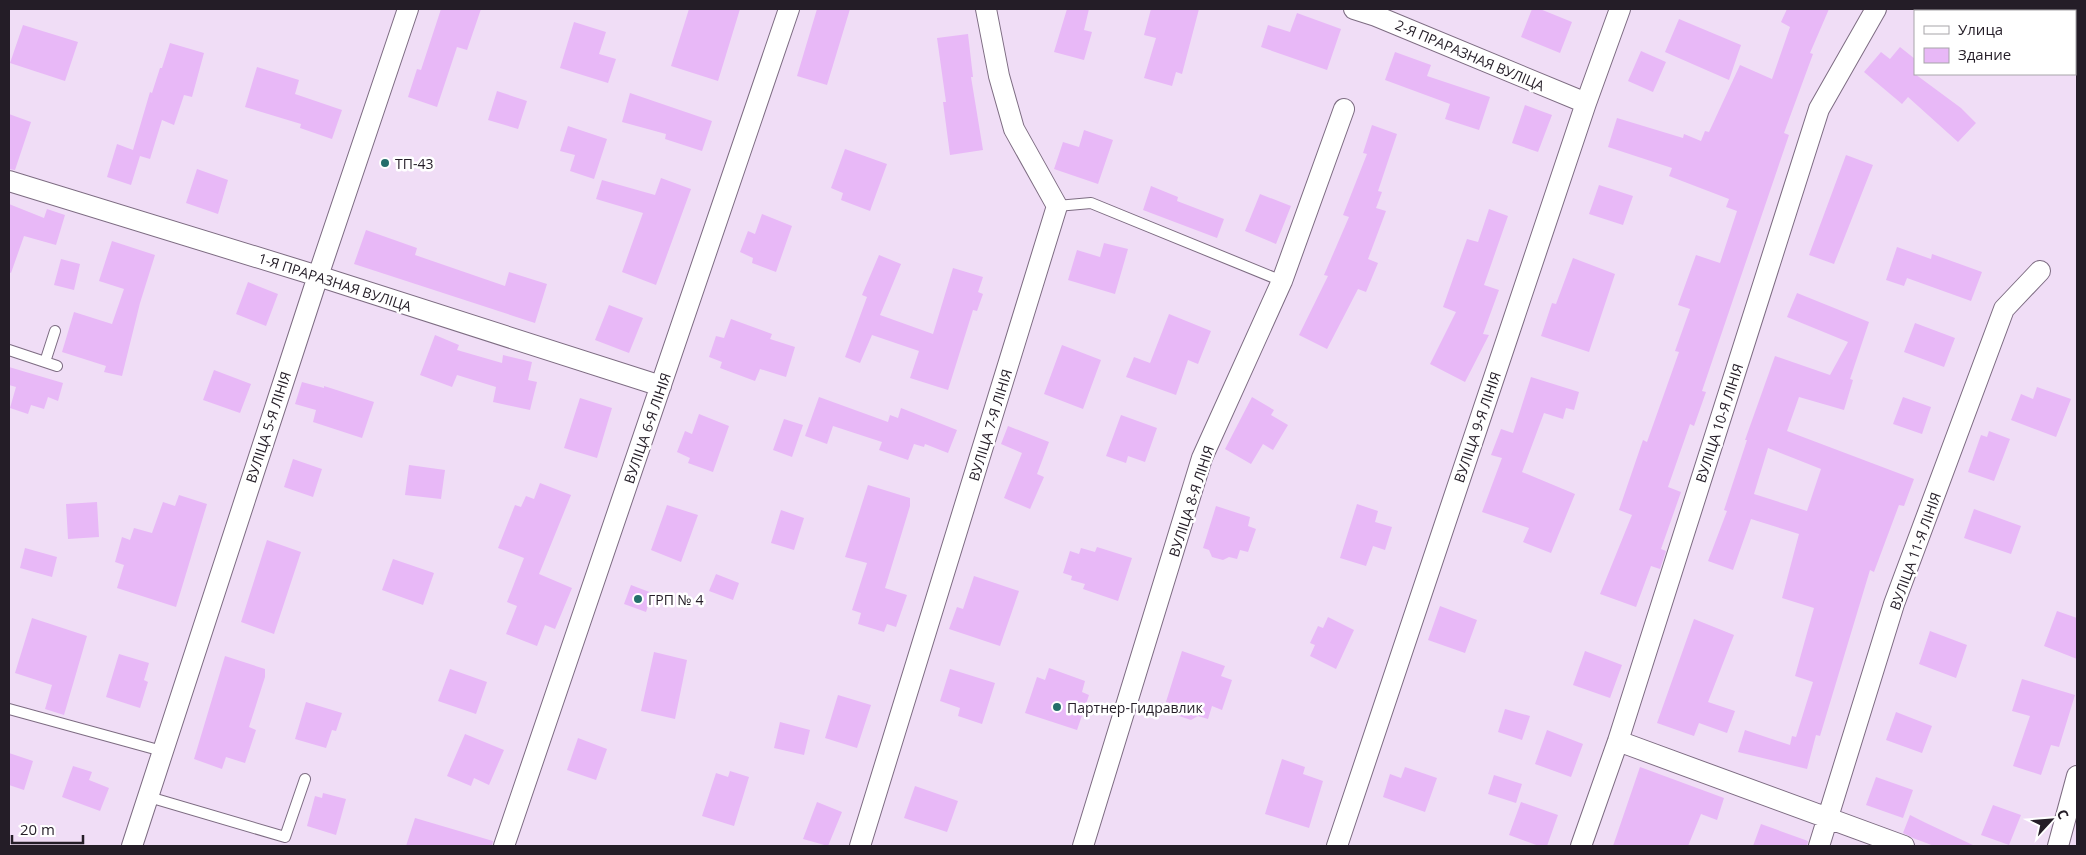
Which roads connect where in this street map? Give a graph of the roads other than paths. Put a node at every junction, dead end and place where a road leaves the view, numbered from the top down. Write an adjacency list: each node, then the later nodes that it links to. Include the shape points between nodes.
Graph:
1 (408, 9): 13 (street, ВУЛІЦА 5-Я ЛІНІЯ)
2 (789, 9): 19 (street, ВУЛІЦА 6-Я ЛІНІЯ)
3 (986, 9): 11 (street, via 999,76 1014,129)
4 (1354, 9): 7 (street, 2-Я ПРАРАЗНАЯ ВУЛІЦА)
5 (1620, 9): 8 (street, ВУЛІЦА 9-Я ЛІНІЯ)
6 (1876, 9): 21 (street, ВУЛІЦА 10-Я ЛІНІЯ, via 1819,109)
7 (1377, 12): 8 (street, 2-Я ПРАРАЗНАЯ ВУЛІЦА)
8 (1586, 103): 31 (street, ВУЛІЦА 9-Я ЛІНІЯ)
9 (1344, 108): 14 (street, ВУЛІЦА 8-Я ЛІНІЯ)
10 (9, 181): 13 (street, 1-Я ПРАРАЗНАЯ ВУЛІЦА)
11 (1057, 206): 14 (lane, via 1090,203); 29 (street, ВУЛІЦА 7-Я ЛІНІЯ)
12 (2040, 271): 26 (street, ВУЛІЦА 11-Я ЛІНІЯ, via 2004,309 1894,604)
13 (318, 276): 19 (street, 1-Я ПРАРАЗНАЯ ВУЛІЦА); 22 (street, ВУЛІЦА 5-Я ЛІНІЯ)
14 (1282, 282): 30 (street, ВУЛІЦА 8-Я ЛІНІЯ, via 1202,458)
15 (54, 332): 17 (lane)
16 (9, 350): 17 (lane)
17 (45, 362): 18 (lane)
18 (57, 366)
19 (661, 386): 28 (street, ВУЛІЦА 6-Я ЛІНІЯ)
20 (9, 709): 22 (lane)
21 (1618, 741): 26 (street); 32 (street, ВУЛІЦА 10-Я ЛІНІЯ)
22 (162, 751): 25 (street, ВУЛІЦА 5-Я ЛІНІЯ)
23 (2077, 776): 35 (street)
24 (305, 780): 25 (lane, via 285,838)
25 (149, 797): 27 (street, ВУЛІЦА 5-Я ЛІНІЯ)
26 (1829, 818): 33 (street, ВУЛІЦА 11-Я ЛІНІЯ); 34 (street)
27 (132, 846)
28 (504, 846)
29 (860, 846)
30 (1083, 846)
31 (1337, 846)
32 (1581, 846)
33 (1820, 846)
34 (1904, 846)
35 (2058, 846)

